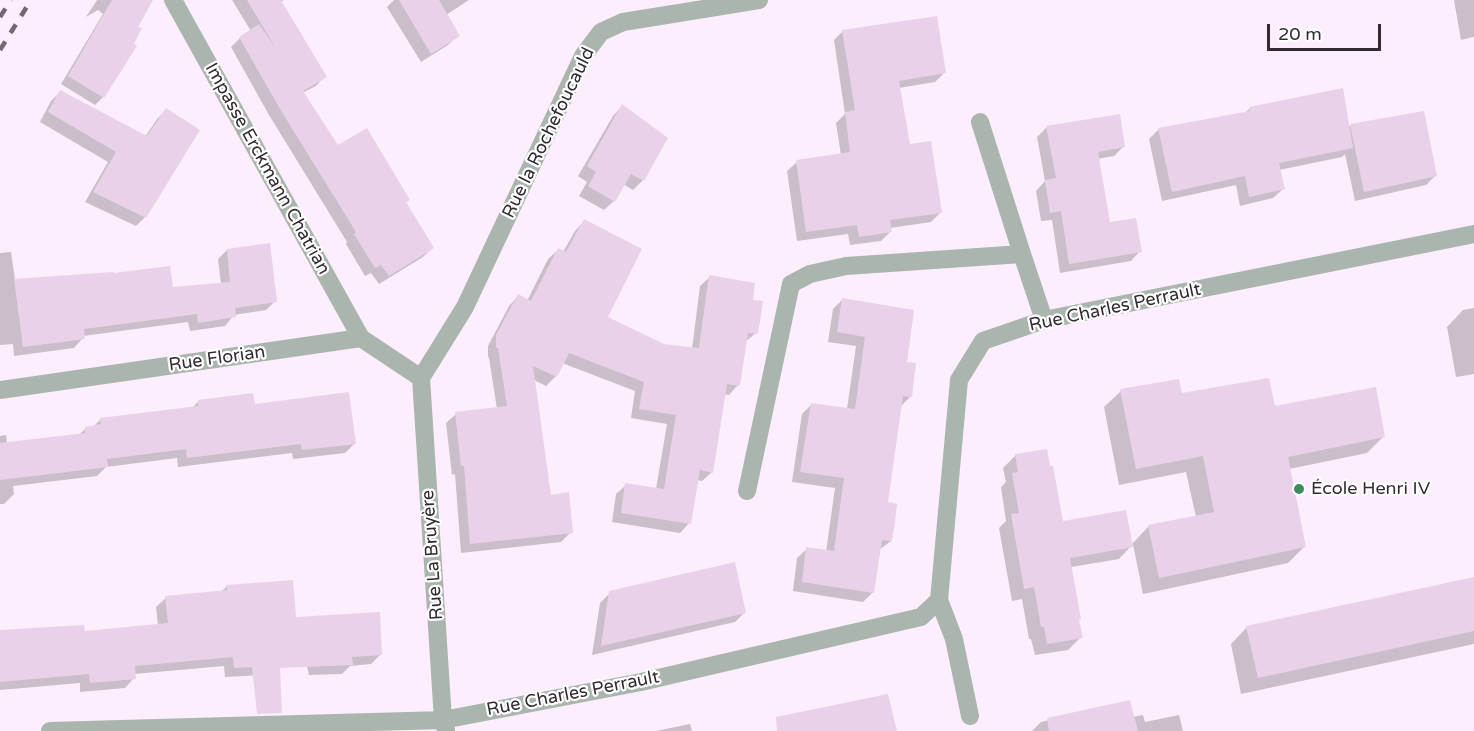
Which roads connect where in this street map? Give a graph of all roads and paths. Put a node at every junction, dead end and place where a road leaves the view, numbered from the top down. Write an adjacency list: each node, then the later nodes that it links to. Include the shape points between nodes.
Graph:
1 (173, 0): 7 (street, Impasse Erckmann Chatrian)
2 (759, 0): 8 (street, Rue la Rochefoucauld, via 623,22 601,32 583,56 465,307)
3 (980, 122): 5 (street)
4 (1474, 234): 6 (street, Rue Charles Perrault)
5 (1022, 254): 6 (street); 10 (street, via 846,266 810,274 791,284)
6 (1044, 320): 11 (street, Rue Charles Perrault, via 983,341 959,380)
7 (361, 338): 8 (street); 9 (street, Rue Florian)
8 (422, 378): 13 (street, Rue La Bruyère)
9 (0, 390)
10 (747, 491)
11 (939, 600): 12 (street, Rue Charles Perrault, via 954,639); 13 (street, Rue Charles Perrault, via 921,617)
12 (970, 716)
13 (444, 725): 14 (street, Rue Charles Perrault)
14 (50, 731)

